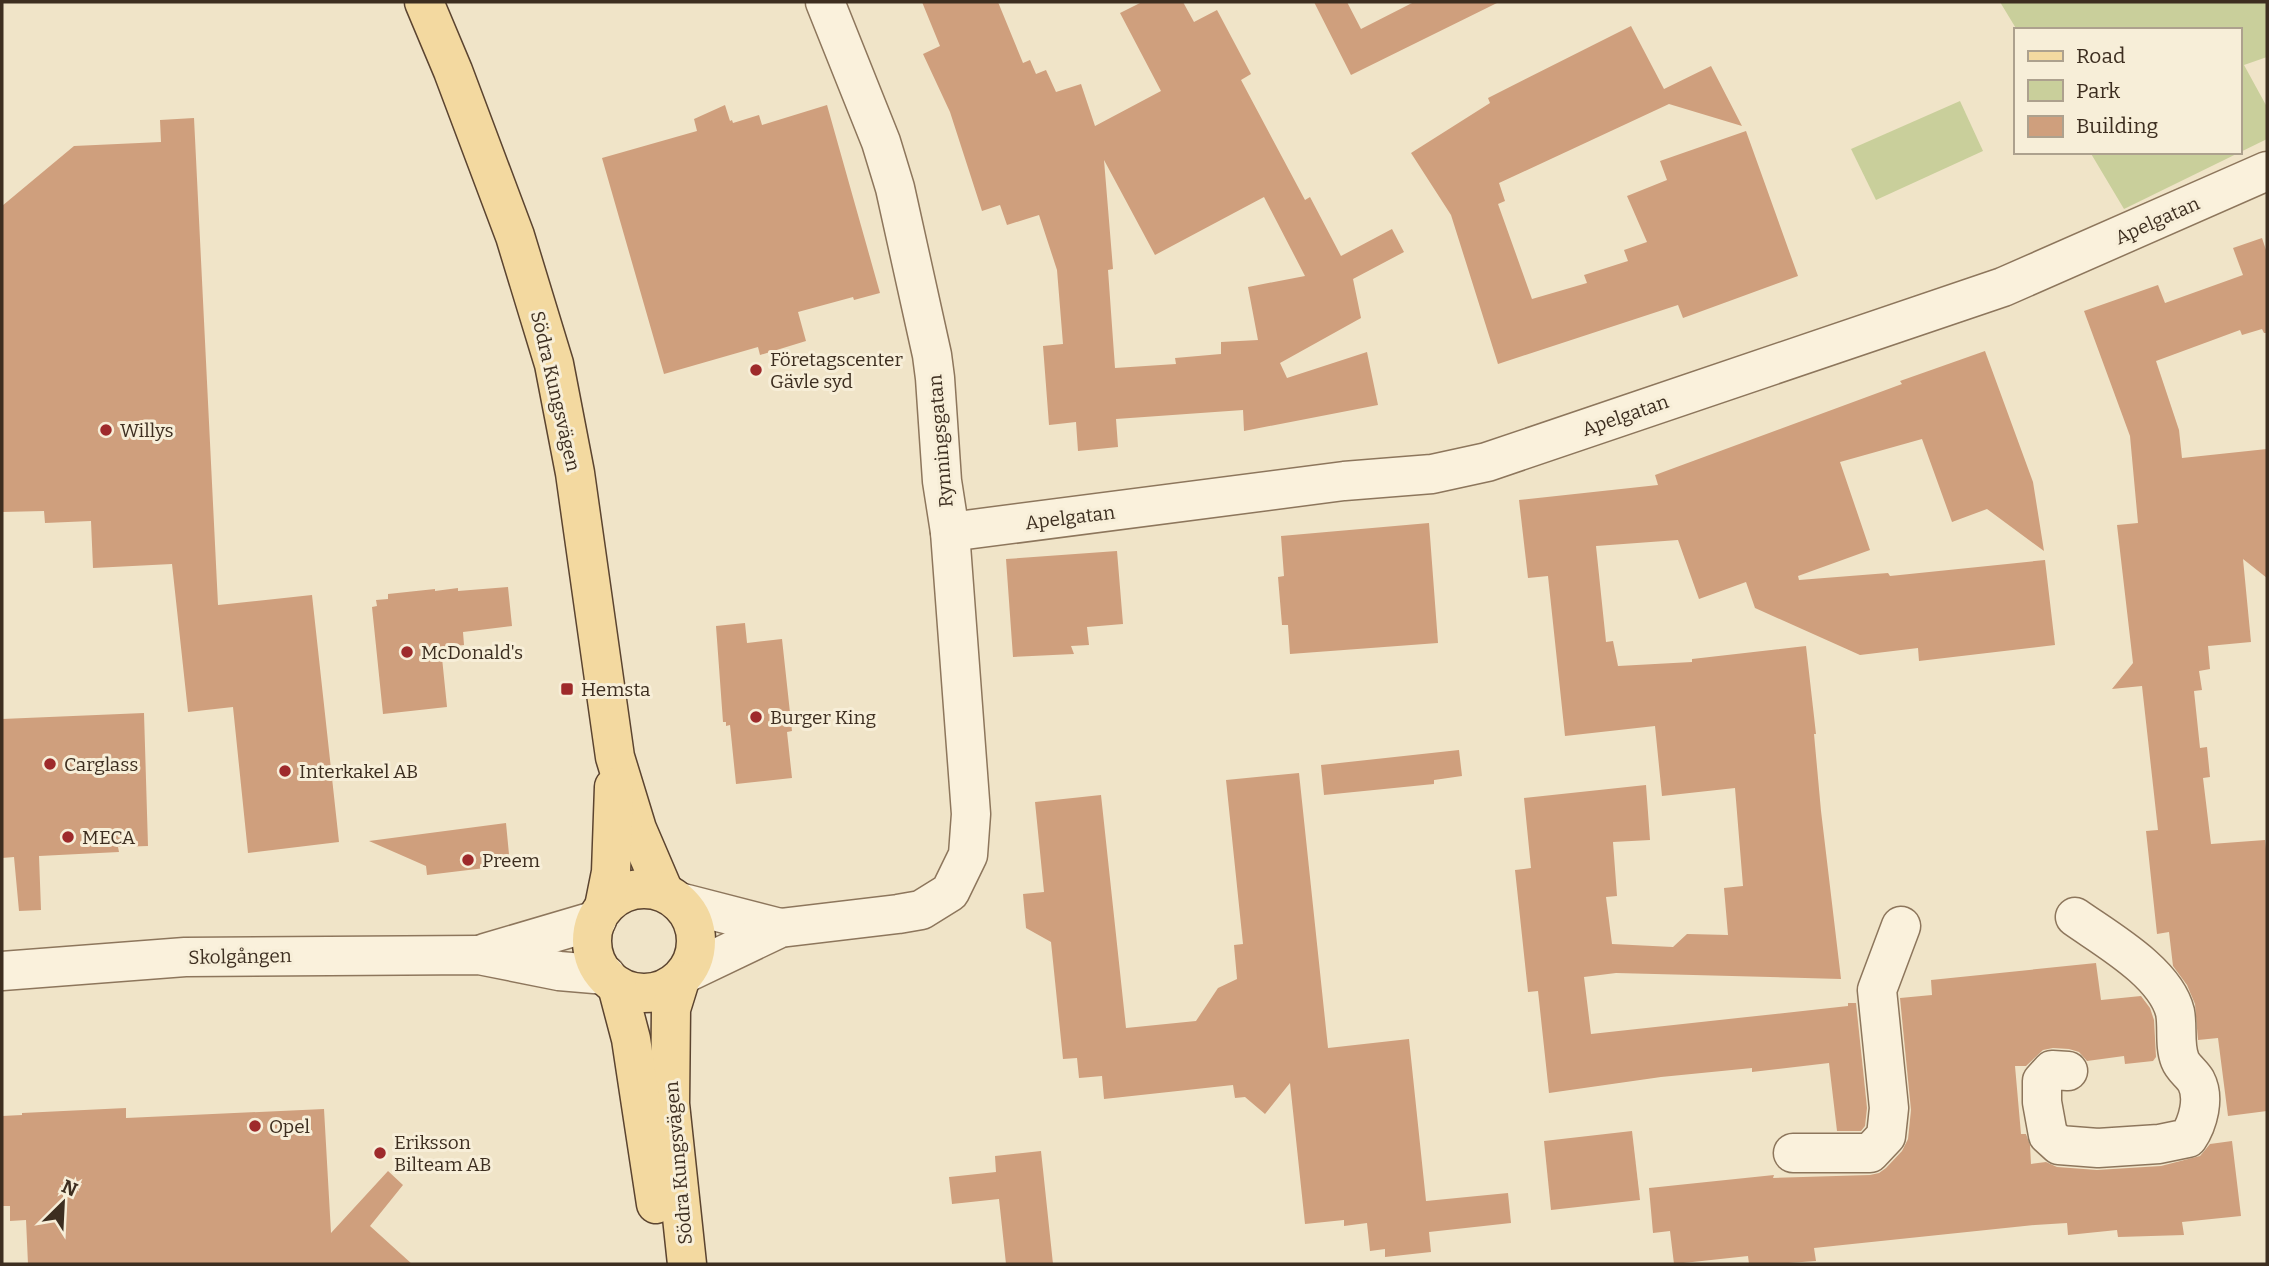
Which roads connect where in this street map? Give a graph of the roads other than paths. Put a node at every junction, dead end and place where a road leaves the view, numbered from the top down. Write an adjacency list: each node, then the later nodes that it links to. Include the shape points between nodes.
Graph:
1 (424, 2): 5 (main road, Södra Kungsvägen, via 515,236 554,363 575,473)
2 (825, 2): 4 (street, Rynningsgatan, via 895,188 935,378)
3 (2267, 171): 4 (street, Apelgatan, via 2003,287 1487,462 1432,474 1344,481)
4 (950, 532): 10 (street, Rynningsgatan, via 971,814 968,855 950,892 920,910)
5 (615, 757): 6 (main road, Södra Kungsvägen, via 637,829); 7 (main road, Södra Kungsvägen, via 611,872)
6 (672, 897): 7 (main road, via 646,888 632,889 615,897); 10 (street); 13 (main road, via 691,915 697,933 696,951)
7 (600, 913): 11 (street, Skolgången); 14 (main road, via 593,952)
8 (2075, 917): 15 (street, via 2129,956 2165,990 2175,1011 2180,1061 2197,1083 2195,1128 2188,1138 2159,1144 2059,1145 2048,1135 2042,1081 2052,1070)
9 (1901, 926): 16 (street, via 1877,990 1889,1108 1886,1136 1870,1153)
10 (780, 928): 13 (street)
11 (479, 955): 12 (street, Skolgången, via 185,957); 14 (street, Skolgången)
12 (2, 971)
13 (683, 976): 14 (main road, via 667,988 645,993); 18 (main road, Södra Kungsvägen, via 671,1009 670,1104)
14 (611, 981): 17 (main road, Södra Kungsvägen, via 631,1038)
15 (2068, 1071)
16 (1793, 1153)
17 (665, 1264)
18 (687, 1264)

